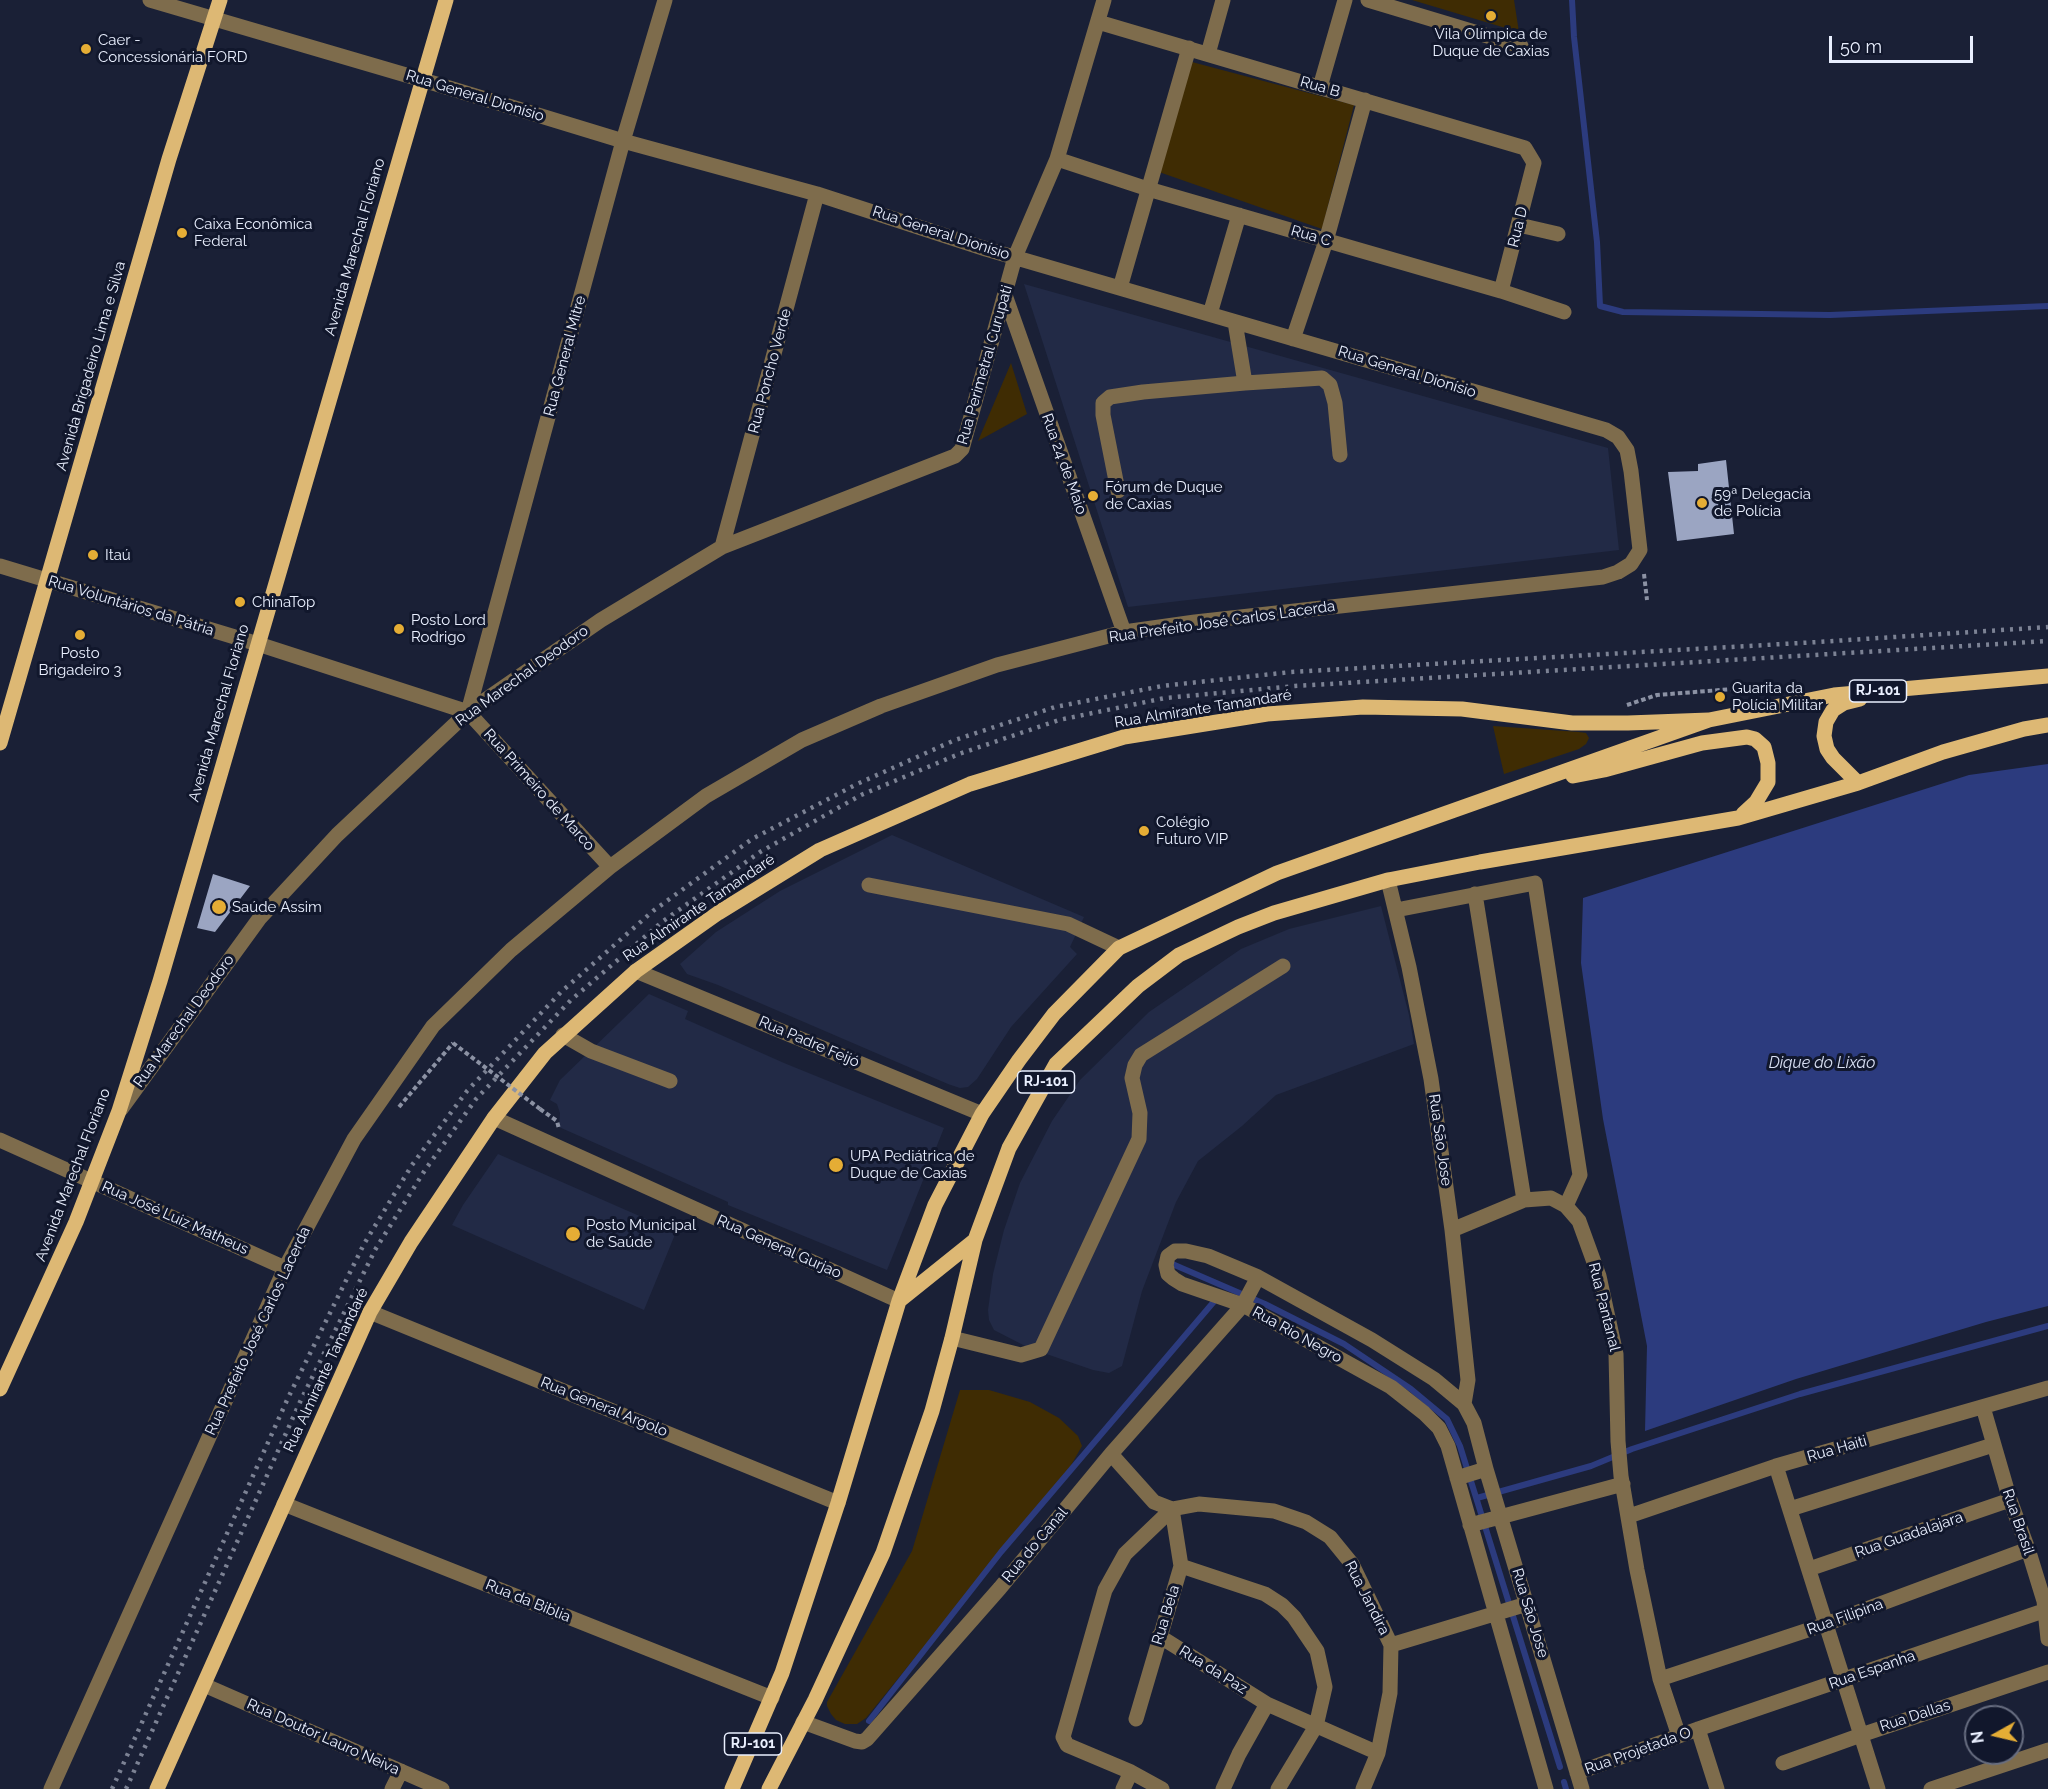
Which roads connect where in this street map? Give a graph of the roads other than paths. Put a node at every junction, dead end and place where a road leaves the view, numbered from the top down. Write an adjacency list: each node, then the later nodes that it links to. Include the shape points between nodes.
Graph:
1 (150, 0): 9 (street, Rua General Dionísio)
2 (220, 0): 9 (main road, Avenida Brigadeiro Lima e Silva)
3 (447, 0): 14 (main road, Avenida Marechal Floriano)
4 (664, 0): 17 (street, Rua General Mitre)
5 (1104, 0): 10 (street, Rua Perimetral Curupati)
6 (1223, 0): 13 (street)
7 (1344, 0): 15 (street)
8 (1368, 0): 11 (street)
9 (215, 18): 14 (street, Rua General Dionísio); 41 (main road, Avenida Brigadeiro Lima e Silva, via 169,159)
10 (1098, 22): 12 (street, Rua B); 18 (street, Rua Perimetral Curupati)
11 (1521, 46)
12 (1189, 48): 13 (street, Rua B); 20 (street)
13 (1208, 54): 15 (street, Rua B)
14 (423, 80): 17 (street, Rua General Dionísio); 43 (main road, Avenida Marechal Floriano)
15 (1320, 87): 16 (street, Rua B)
16 (1365, 100): 19 (street, Rua B, via 1525,148); 25 (street)
17 (623, 141): 21 (street, Rua General Dionísio); 46 (street, Rua General Mitre)
18 (1057, 159): 20 (street, Rua C); 26 (street, Rua Perimetral Curupati)
19 (1534, 163): 23 (street, Rua D)
20 (1148, 189): 22 (street, Rua C); 27 (street)
21 (817, 194): 26 (street, Rua General Dionísio); 38 (street, Rua Poncho Verde)
22 (1239, 215): 25 (street, Rua C); 31 (street)
23 (1519, 225): 24 (street); 28 (street, Rua D)
24 (1558, 234)
25 (1326, 241): 28 (street, Rua C); 33 (street)
26 (1015, 257): 27 (street, Rua General Dionísio); 29 (street, Rua Perimetral Curupati)
27 (1120, 288): 31 (street, Rua General Dionísio)
28 (1501, 291): 30 (street, Rua C)
29 (1005, 295): 36 (street, Rua Perimetral Curupati, via 965,442); 42 (street, Rua 24 de Maio)
30 (1564, 312)
31 (1210, 314): 32 (street, Rua General Dionísio)
32 (1235, 322): 33 (street, Rua General Dionísio); 34 (street)
33 (1293, 339): 39 (street, Rua General Dionísio, via 1606,430 1618,437 1627,450 1632,471)
34 (1245, 383): 35 (street, via 1322,378 1330,385 1335,403); 37 (street, via 1110,397 1103,403 1103,415)
35 (1340, 455)
36 (956, 456): 38 (street, Rua Marechal Deodoro)
37 (1118, 491)
38 (722, 547): 46 (street, Rua Marechal Deodoro, via 601,620)
39 (1640, 550): 42 (street, Rua Prefeito José Carlos Lacerda, via 1631,564 1603,577)
40 (0, 566): 41 (street, Rua Voluntários da Pátria)
41 (47, 580): 43 (street, Rua Voluntários da Pátria); 49 (main road, Avenida Brigadeiro Lima e Silva)
42 (1124, 632): 53 (street, Rua Prefeito José Carlos Lacerda, via 997,665 881,706 802,740 706,796)
43 (258, 644): 46 (street, Rua Voluntários da Pátria); 63 (main road, Avenida Marechal Floriano)
44 (2048, 676): 45 (main road, RJ-101)
45 (1915, 687): 47 (main road, RJ-101, via 1834,695); 50 (main road, via 1844,703 1833,710 1826,723 1827,749)
46 (468, 712): 53 (street, Rua Primeiro de Marco); 63 (street, Rua Marechal Deodoro, via 337,835 259,918)
47 (1709, 720): 51 (main road, RJ-101); 60 (main road, Rua Almirante Tamandaré, via 1572,723 1462,710 1363,707 1267,714 1124,738 970,784 820,850)
48 (2048, 725): 50 (main road, RJ-101, via 1943,752)
49 (0, 743)
50 (1858, 783): 52 (main road, RJ-101)
51 (1526, 785): 52 (main road, via 1604,770 1702,743 1747,737 1764,747 1768,782 1756,802); 58 (main road, RJ-101, via 1277,873)
52 (1738, 818): 54 (main road, RJ-101)
53 (610, 867): 73 (street, Rua Prefeito José Carlos Lacerda, via 512,950 433,1026 354,1139)
54 (1388, 880): 57 (street, Rua Sāo Jose); 71 (main road, RJ-101, via 1238,927 1179,955 1138,986 1056,1064 1009,1148)
55 (869, 885): 58 (street, via 1068,924)
56 (1475, 894): 57 (street); 68 (street); 69 (street, via 1536,883 1580,1175)
57 (1396, 910): 70 (street, Rua Sāo Jose, via 1431,1079)
58 (1119, 948): 64 (main road, RJ-101, via 1054,1014)
59 (1283, 966): 78 (street, via 1142,1055 1135,1065 1132,1078 1140,1113 1139,1139 1041,1349 1021,1355)
60 (636, 970): 61 (main road, Rua Almirante Tamandaré); 64 (street, Rua Padre Feijó)
61 (563, 1035): 62 (street, via 591,1051); 65 (main road, Rua Almirante Tamandaré)
62 (670, 1081)
63 (119, 1111): 67 (main road, Avenida Marechal Floriano)
64 (982, 1114): 75 (main road, RJ-101, via 935,1205)
65 (494, 1118): 75 (street, Rua General Gurjao); 77 (main road, Rua Almirante Tamandaré)
66 (0, 1140): 67 (street, Rua José Luiz Matheus)
67 (94, 1181): 73 (street, Rua José Luiz Matheus); 79 (main road, Avenida Marechal Floriano)
68 (1524, 1200): 69 (street, via 1551,1198); 70 (street)
69 (1566, 1206): 88 (street, Rua Pantanal, via 1579,1221 1599,1276 1616,1354)
70 (1452, 1230): 81 (street, Rua Sāo Jose, via 1468,1380)
71 (975, 1240): 75 (main road); 78 (main road, RJ-101)
72 (1175, 1251): 74 (street, Rua Sāo Jose, via 1208,1256); 76 (street, Rua Rio Negro, via 1168,1256 1168,1274 1182,1284)
73 (285, 1268): 125 (street, Rua Prefeito José Carlos Lacerda)
74 (1256, 1281): 76 (street, Rua do Canal); 81 (street, Rua Sāo Jose, via 1372,1340 1434,1379)
75 (899, 1301): 90 (main road, RJ-101)
76 (1239, 1301): 83 (street, Rua Rio Negro, via 1391,1388); 85 (street, Rua do Canal)
77 (370, 1311): 90 (street, Rua General Argolo); 91 (main road, Rua Almirante Tamandaré)
78 (952, 1338): 114 (main road, RJ-101, via 932,1411 883,1553)
79 (0, 1389)
80 (2047, 1393): 82 (street, Rua Haiti)
81 (1464, 1404): 87 (street, Rua Sāo Jose, via 1474,1423)
82 (1983, 1407): 84 (street, Rua Brasil); 86 (street, Rua Haiti)
83 (1438, 1428): 87 (street, Rua Sāo Jose, via 1448,1446)
84 (1993, 1445): 89 (street, Rua Brasil); 93 (street)
85 (1111, 1454): 92 (street, via 1154,1502); 114 (street, Rua do Canal, via 867,1739 855,1741)
86 (1776, 1466): 93 (street); 95 (street, Rua Haiti)
87 (1474, 1475): 94 (street, Rua Sāo Jose); 96 (street, Rua Sāo Jose)
88 (1622, 1480): 94 (street); 95 (street, Rua Pantanal)
89 (2010, 1500): 97 (street, Rua Brasil); 99 (street, Rua Guadalajara)
90 (838, 1503): 111 (main road, RJ-101)
91 (284, 1504): 110 (main road, Rua Almirante Tamandaré); 111 (street, Rua da Biblia)
92 (1172, 1509): 98 (street, Rua Bela); 106 (street, Rua Jandira, via 1199,1504 1264,1510 1306,1522 1330,1537 1352,1564); 123 (street, via 1125,1554 1105,1590 1063,1737 1067,1745)
93 (1790, 1509): 99 (street)
94 (1497, 1515): 96 (street); 100 (street, Rua Sāo Jose)
95 (1629, 1516): 108 (street, Rua Pantanal)
96 (1473, 1524): 102 (street, Rua Sāo Jose)
97 (2028, 1549): 101 (street, Rua Brasil); 103 (street, Rua Filipina)
98 (1181, 1566): 104 (street, Rua Bela); 115 (street, via 1265,1594 1294,1617 1317,1651 1322,1667 1325,1687)
99 (1809, 1569): 103 (street)
100 (1525, 1604): 102 (street); 124 (street, Rua Sāo Jose)
101 (2046, 1604): 105 (street, Rua Brasil); 109 (street, Rua Espanha)
102 (1499, 1613): 106 (street); 136 (street, Rua Sāo Jose)
103 (1826, 1624): 108 (street, Rua Filipina); 109 (street)
104 (1159, 1636): 112 (street, Rua da Paz); 113 (street, Rua Bela)
105 (2048, 1639)
106 (1391, 1645): 120 (street, Rua Jandira, via 1390,1693)
107 (2048, 1672): 117 (street, Rua Dallas)
108 (1660, 1679): 118 (street, Rua Pantanal)
109 (1844, 1680): 116 (street, Rua Espanha); 117 (street)
110 (204, 1685): 122 (street, Rua Doutor Lauro Neiva); 126 (main road, Rua Almirante Tamandaré)
111 (772, 1698): 129 (main road, RJ-101)
112 (1267, 1704): 115 (street, Rua da Paz); 133 (street)
113 (1136, 1719)
114 (804, 1722): 130 (main road, RJ-101)
115 (1316, 1726): 120 (street, Rua da Paz); 134 (street)
116 (1698, 1729): 118 (street, Rua Projetada O); 138 (street)
117 (1861, 1735): 121 (street, Rua Dallas); 139 (street)
118 (1679, 1736): 124 (street, Rua Projetada O)
119 (2048, 1750): 140 (street)
120 (1378, 1753): 135 (street, Rua Jandira)
121 (1783, 1763)
122 (401, 1771): 127 (street); 128 (street, Rua Doutor Lauro Neiva)
123 (1131, 1772): 131 (street); 132 (street)
124 (1578, 1773): 137 (street, Rua Sāo Jose)
125 (51, 1789)
126 (157, 1789)
127 (392, 1789)
128 (442, 1789)
129 (732, 1789)
130 (769, 1789)
131 (1123, 1789)
132 (1162, 1789)
133 (1223, 1789)
134 (1278, 1789)
135 (1363, 1789)
136 (1546, 1789)
137 (1582, 1789)
138 (1717, 1789)
139 (1878, 1789)
140 (1931, 1789)

